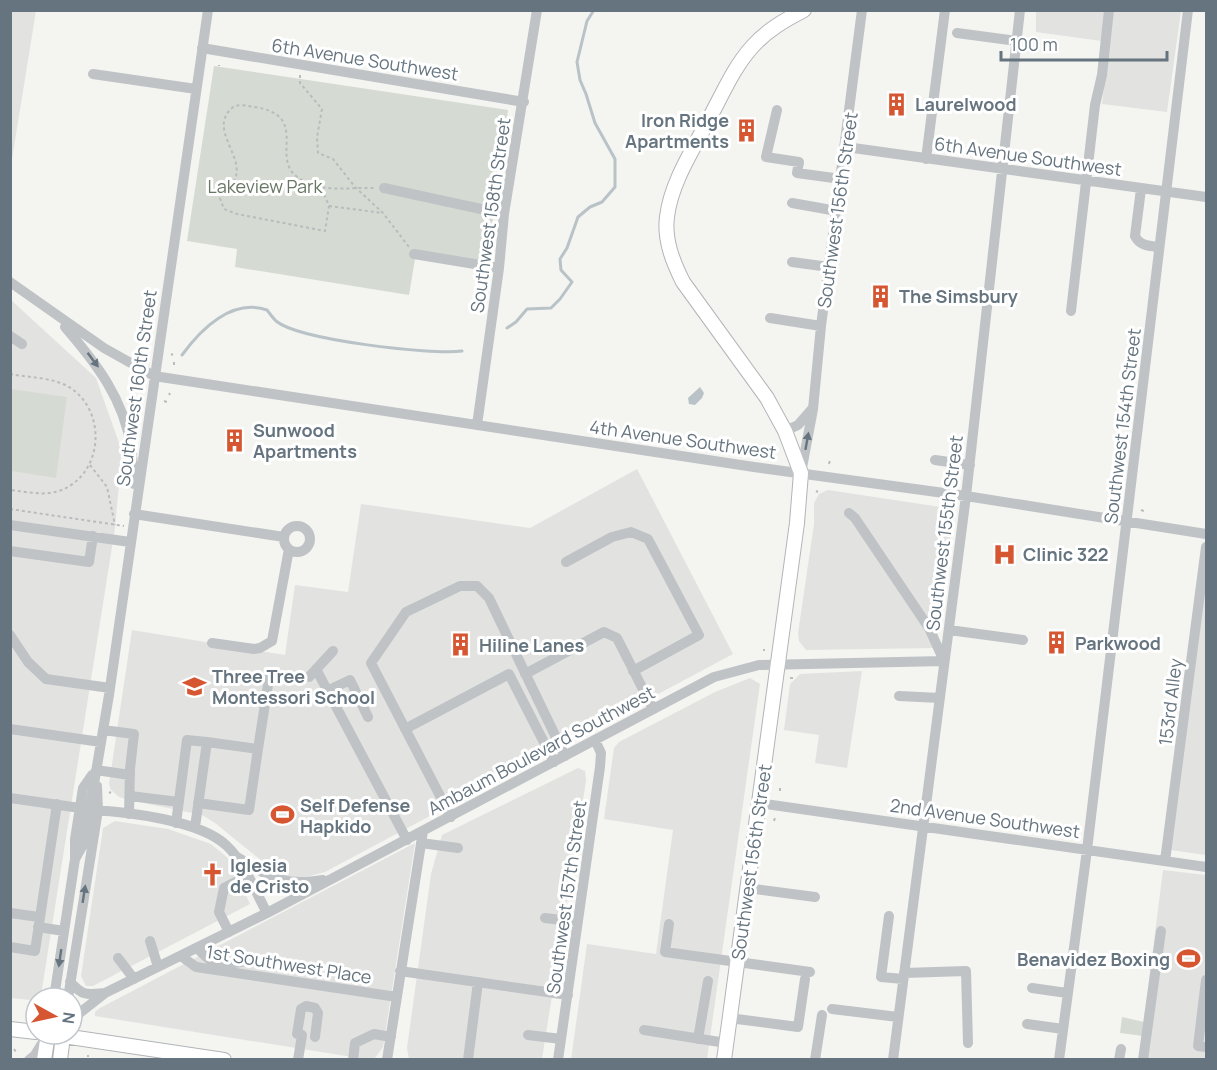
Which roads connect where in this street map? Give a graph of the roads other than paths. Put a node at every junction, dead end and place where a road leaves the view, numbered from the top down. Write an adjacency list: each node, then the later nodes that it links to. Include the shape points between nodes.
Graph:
1 (208, 10): 11 (street, Southwest 160th Street)
2 (537, 10): 14 (street, Southwest 158th Street)
3 (804, 10): 43 (main road, via 778,23 753,45 734,72 686,164 669,201 666,219 673,263 683,282 767,398)
4 (862, 10): 16 (street, Southwest 156th Street)
5 (945, 10): 17 (street)
6 (1020, 10): 10 (street, Southwest 155th Street)
7 (1109, 10): 20 (street)
8 (1188, 10): 23 (street, Southwest 154th Street)
9 (957, 33): 10 (street)
10 (1017, 42): 18 (street, Southwest 155th Street)
11 (202, 48): 13 (street, Southwest 160th Street); 14 (street, 6th Avenue Southwest)
12 (93, 74): 13 (street)
13 (196, 89): 40 (street, Southwest 160th Street)
14 (524, 102): 27 (street, Southwest 158th Street)
15 (777, 110): 19 (street, via 765,157 799,162 797,173)
16 (846, 147): 17 (street, 6th Avenue Southwest); 19 (street, Southwest 156th Street)
17 (926, 159): 18 (street, 6th Avenue Southwest)
18 (1002, 169): 20 (street, 6th Avenue Southwest); 45 (street, Southwest 155th Street)
19 (841, 179): 26 (street, Southwest 156th Street)
20 (1088, 181): 22 (street, 6th Avenue Southwest); 34 (street)
21 (384, 188): 27 (street)
22 (1141, 189): 23 (street, 6th Avenue Southwest); 28 (street, via 1135,236 1144,245)
23 (1166, 192): 24 (street, 6th Avenue Southwest); 28 (street, Southwest 154th Street)
24 (1206, 197)
25 (792, 203): 26 (street)
26 (837, 211): 31 (street, Southwest 156th Street)
27 (504, 214): 32 (street, Southwest 158th Street)
28 (1159, 247): 50 (street, Southwest 154th Street)
29 (414, 254): 32 (street)
30 (792, 262): 31 (street)
31 (829, 267): 37 (street, Southwest 156th Street)
32 (499, 268): 42 (street, Southwest 158th Street)
33 (10, 282): 35 (street)
34 (1071, 311)
35 (56, 315): 40 (street); 48 (street, one-way to 48, via 94,361 122,411 131,447)
36 (770, 318): 37 (street)
37 (821, 326): 41 (street, Southwest 156th Street)
38 (10, 336): 39 (street)
39 (22, 344)
40 (154, 376): 42 (street, 4th Avenue Southwest); 48 (street, Southwest 160th Street)
41 (813, 409): 43 (street, via 798,425); 46 (street, Southwest 156th Street, one-way to 41)
42 (477, 425): 46 (street, 4th Avenue Southwest)
43 (785, 431): 46 (main road)
44 (935, 460): 45 (street)
45 (970, 465): 47 (street, Southwest 155th Street)
46 (801, 473): 47 (street, 4th Avenue Southwest); 66 (main road, Southwest 156th Street)
47 (966, 496): 50 (street, 4th Avenue Southwest); 60 (street, Southwest 155th Street)
48 (135, 511): 54 (street); 55 (street, Southwest 160th Street, via 125,527)
49 (849, 513): 65 (street, via 928,628)
50 (1127, 521): 52 (street, 4th Avenue Southwest); 103 (street, Southwest 154th Street)
51 (10, 525): 53 (street)
52 (1206, 534)
53 (93, 536): 55 (street); 58 (street, via 90,561)
54 (284, 537): 57 (street); 57 (street, via 292,526 301,526 308,532 310,540 305,548 297,552)
55 (130, 542): 70 (street, Southwest 160th Street)
56 (1206, 547): 105 (street, 153rd Alley)
57 (289, 549): 63 (street, via 273,641 254,649)
58 (10, 550)
59 (566, 562): 67 (street, via 612,537 631,532 648,539 699,635)
60 (949, 630): 62 (street); 65 (street, Southwest 155th Street)
61 (10, 635): 70 (street, via 28,662 46,679)
62 (1023, 640)
63 (212, 643)
64 (333, 651): 71 (street, via 313,673)
65 (944, 662): 66 (street, Ambaum Boulevard Southwest); 73 (street, Southwest 155th Street)
66 (778, 664): 74 (street, Ambaum Boulevard Southwest, via 722,674); 91 (main road, Southwest 156th Street)
67 (633, 671): 69 (street, via 617,638 604,632); 74 (street)
68 (270, 672): 82 (street)
69 (525, 674): 77 (street, via 489,598 477,586 460,586 406,612 371,663); 83 (street)
70 (110, 688): 78 (street, Southwest 160th Street)
71 (327, 691): 75 (street, via 350,680); 100 (street)
72 (899, 696): 73 (street)
73 (940, 698): 97 (street, Southwest 155th Street)
74 (652, 709): 79 (street, Ambaum Boulevard Southwest)
75 (368, 717)
76 (10, 729): 80 (street)
77 (405, 729): 84 (street, via 509,675); 95 (street)
78 (103, 730): 80 (street, Southwest 160th Street); 86 (street, via 134,735)
79 (595, 740): 83 (street, Ambaum Boulevard Southwest); 116 (street, Southwest 157th Street, via 601,753 600,767)
80 (101, 742): 85 (street, Southwest 160th Street)
81 (207, 742): 82 (street); 89 (street, via 187,740); 90 (street)
82 (258, 749): 90 (street, via 249,810)
83 (565, 756): 84 (street, Ambaum Boulevard Southwest)
84 (554, 762): 95 (street, Ambaum Boulevard Southwest)
85 (96, 770): 86 (street); 93 (street, Southwest 160th Street); 93 (street, Southwest 160th Street, via 83,788)
86 (130, 775): 87 (street)
87 (130, 796): 89 (street); 94 (street)
88 (10, 798): 92 (street)
89 (179, 802): 96 (street)
90 (198, 803): 98 (street)
91 (759, 803): 97 (street, 2nd Avenue Southwest); 109 (main road, Southwest 156th Street)
92 (57, 804): 93 (street); 115 (street)
93 (89, 809): 94 (street); 118 (street, Southwest 160th Street, via 75,839); 134 (street, Southwest 160th Street, one-way to 93)
94 (129, 814): 96 (street)
95 (451, 817): 99 (street, Ambaum Boulevard Southwest)
96 (176, 823): 98 (street)
97 (923, 826): 103 (street, 2nd Avenue Southwest); 130 (street, Southwest 155th Street)
98 (195, 827): 104 (street, via 219,838)
99 (423, 831): 100 (street, Ambaum Boulevard Southwest); 101 (street)
100 (407, 840): 108 (street, Ambaum Boulevard Southwest)
101 (421, 843): 102 (street); 129 (street)
102 (458, 848)
103 (1087, 850): 105 (street, 2nd Avenue Southwest); 140 (street, Southwest 154th Street)
104 (236, 856): 107 (street); 108 (street, via 269,877 285,882)
105 (1166, 861): 106 (street, 2nd Avenue Southwest)
106 (1206, 867)
107 (247, 876): 112 (street); 120 (street, via 224,888 219,912)
108 (335, 878): 112 (street, Ambaum Boulevard Southwest)
109 (747, 888): 110 (street); 127 (main road, Southwest 156th Street)
110 (815, 897)
111 (10, 913): 115 (street)
112 (267, 913): 120 (street, Ambaum Boulevard Southwest)
113 (889, 916): 130 (street, via 881,977)
114 (545, 918): 116 (street)
115 (38, 922): 118 (street); 122 (street, via 35,951)
116 (578, 922): 141 (street, Southwest 157th Street)
117 (669, 924): 127 (street, via 665,952)
118 (64, 931): 136 (street, Southwest 160th Street, one-way to 136)
119 (1161, 931): 172 (street)
120 (229, 932): 123 (street, Ambaum Boulevard Southwest)
121 (150, 941): 128 (street)
122 (10, 947)
123 (197, 948): 124 (street, Ambaum Boulevard Southwest); 126 (street, via 217,964)
124 (181, 956): 128 (street, Ambaum Boulevard Southwest); 142 (street, 1st Southwest Place, via 196,967)
125 (118, 958): 131 (street)
126 (248, 961)
127 (737, 962): 147 (main road, Southwest 156th Street); 147 (street, via 808,976 798,1028)
128 (158, 967): 131 (street, Ambaum Boulevard Southwest)
129 (400, 972): 135 (street); 142 (street)
130 (904, 976): 146 (street, Southwest 155th Street); 158 (street, via 966,971)
131 (134, 979): 139 (street, Ambaum Boulevard Southwest)
132 (1206, 980): 160 (street, via 1198,1046)
133 (708, 981): 156 (street)
134 (70, 982): 137 (street, Southwest 160th Street); 139 (street, via 84,994)
135 (478, 982): 141 (street); 166 (street)
136 (56, 986)
137 (70, 986)
138 (1032, 988): 140 (street)
139 (105, 993): 144 (street, Ambaum Boulevard Southwest)
140 (1067, 993): 149 (street, Southwest 154th Street)
141 (568, 995): 155 (street, Southwest 157th Street)
142 (397, 997): 153 (street)
143 (832, 1009): 146 (street)
144 (84, 1010)
145 (822, 1015): 169 (street)
146 (898, 1017): 170 (street, Southwest 155th Street)
147 (729, 1018): 157 (main road, Southwest 156th Street)
148 (1027, 1024): 149 (street)
149 (1063, 1029): 171 (street, Southwest 154th Street)
150 (644, 1030): 156 (street)
151 (528, 1035): 155 (street)
152 (315, 1037): 163 (street, via 318,1013 309,1006 301,1009)
153 (391, 1037): 164 (street, via 374,1034 355,1043); 165 (street)
154 (84, 1038): 162 (main road)
155 (561, 1039): 167 (street, Southwest 157th Street)
156 (698, 1039): 157 (street)
157 (726, 1043): 168 (main road, Southwest 156th Street)
158 (968, 1043)
159 (44, 1046): 161 (street)
160 (1206, 1047)
161 (29, 1059)
162 (224, 1059)
163 (298, 1059)
164 (353, 1059)
165 (387, 1059)
166 (468, 1059)
167 (558, 1059)
168 (724, 1059)
169 (815, 1059)
170 (892, 1059)
171 (1059, 1059)
172 (1143, 1059)

